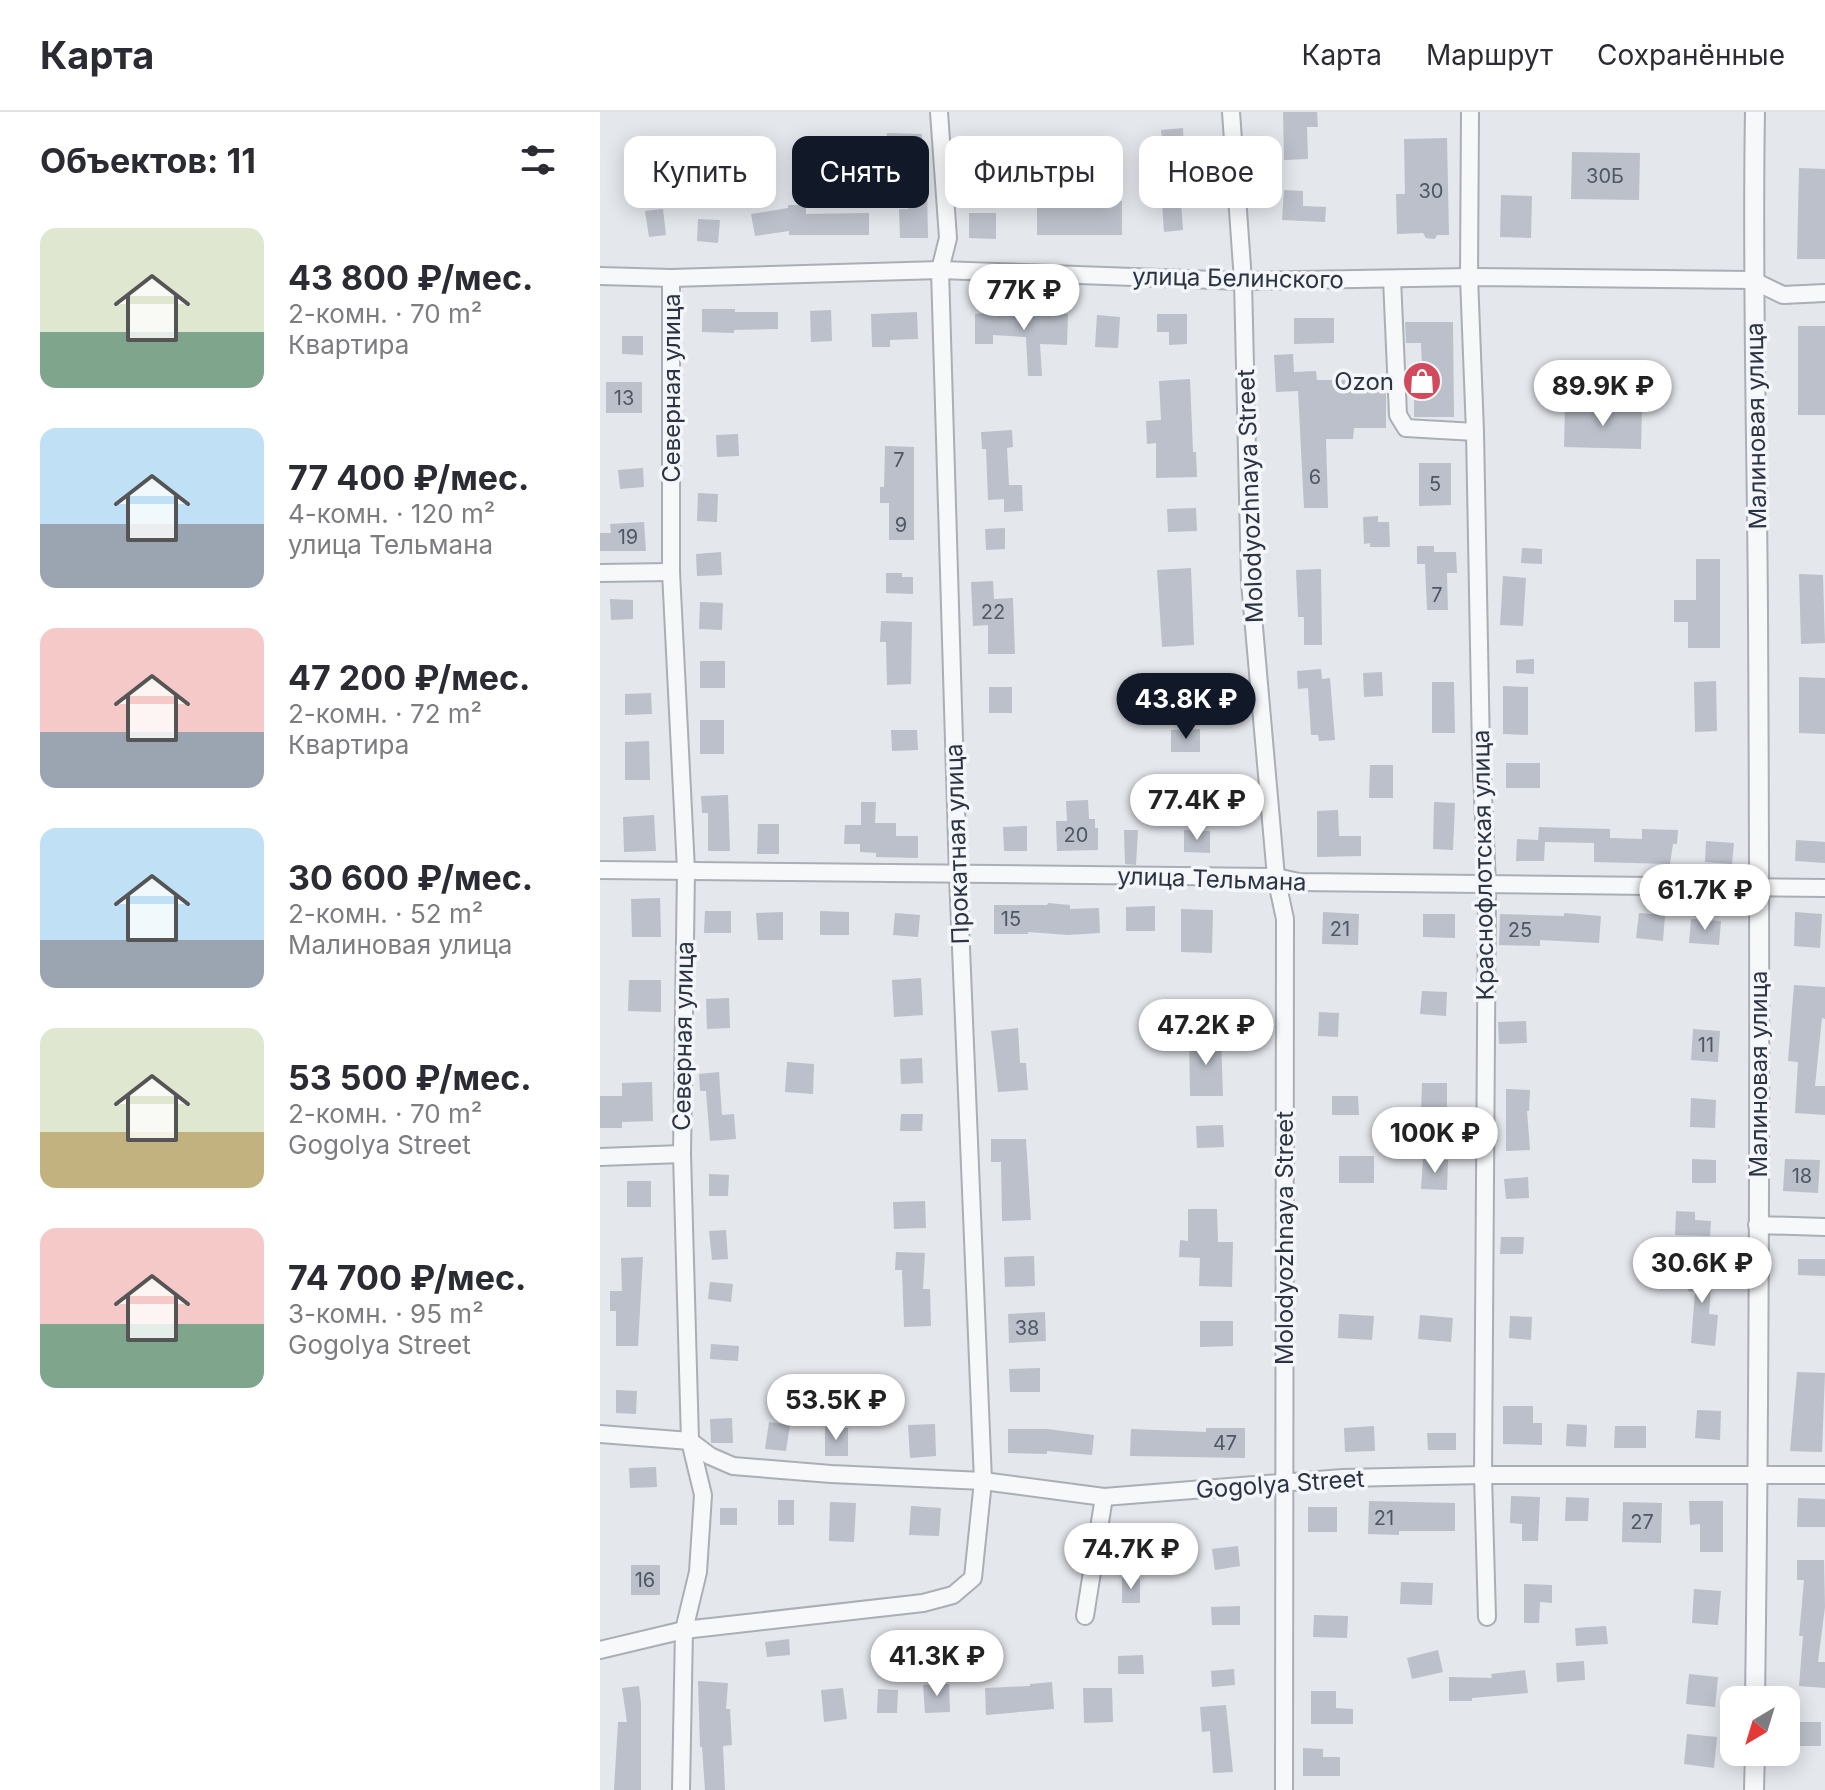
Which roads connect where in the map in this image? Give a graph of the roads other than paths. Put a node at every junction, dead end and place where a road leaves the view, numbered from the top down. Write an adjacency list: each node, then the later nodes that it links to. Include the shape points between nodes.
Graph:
1 (939, 112): 5 (street, Прокатная улица, via 948,238)
2 (1231, 112): 11 (street, Molodyozhnaya Street)
3 (1470, 112): 7 (street, Краснофлотская улица)
4 (1755, 112): 10 (street, Малиновая улица)
5 (940, 270): 8 (street, улица Белинского); 11 (street, улица Белинского); 18 (street, Прокатная улица)
6 (600, 276): 8 (street, улица Белинского)
7 (1469, 277): 9 (street, улица Белинского); 10 (street, улица Белинского); 13 (street, Краснофлотская улица)
8 (671, 278): 14 (street, Северная улица)
9 (1392, 279): 11 (street, улица Белинского); 13 (street, via 1401,423 1406,428)
10 (1752, 280): 12 (street, улица Белинского, via 1783,295); 21 (street, Малиновая улица)
11 (1243, 281): 19 (street, Molodyozhnaya Street, via 1250,582)
12 (1825, 293)
13 (1475, 432): 20 (street, Краснофлотская улица)
14 (671, 572): 15 (street); 17 (street, Северная улица)
15 (600, 573)
16 (600, 870): 17 (street, улица Тельмана)
17 (686, 870): 18 (street, улица Тельмана); 23 (street, Северная улица)
18 (958, 875): 19 (street, улица Тельмана); 32 (street, Прокатная улица)
19 (1276, 877): 20 (street, улица Тельмана, via 1299,882); 33 (street, Molodyozhnaya Street, via 1285,919)
20 (1487, 885): 21 (street, улица Тельмана); 30 (street, Краснофлотская улица)
21 (1759, 887): 22 (street, улица Тельмана); 25 (street, Малиновая улица)
22 (1825, 888)
23 (682, 1154): 24 (street); 28 (street, Северная улица)
24 (600, 1157)
25 (1757, 1225): 26 (street); 29 (street, Малиновая улица)
26 (1825, 1227)
27 (600, 1434): 28 (street, Gogolya Street)
28 (690, 1441): 32 (street, Gogolya Street, via 733,1466); 37 (street, Северная улица, via 703,1495 698,1572)
29 (1758, 1474): 30 (street, Gogolya Street); 31 (street, Gogolya Street); 39 (street, Малиновая улица)
30 (1483, 1475): 33 (street, Gogolya Street); 36 (street, Краснофлотская улица)
31 (1825, 1475)
32 (983, 1481): 34 (street, Gogolya Street); 37 (street, Прокатная улица, via 973,1578 953,1595 923,1603)
33 (1283, 1482): 34 (street, Gogolya Street); 42 (street, Molodyozhnaya Street)
34 (1104, 1497): 35 (street)
35 (1085, 1616)
36 (1487, 1617)
37 (684, 1630): 38 (street); 41 (street, Северная улица)
38 (600, 1650)
39 (1755, 1686)
40 (1755, 1766): 43 (street)
41 (681, 1790)
42 (1284, 1790)
43 (1754, 1790)

